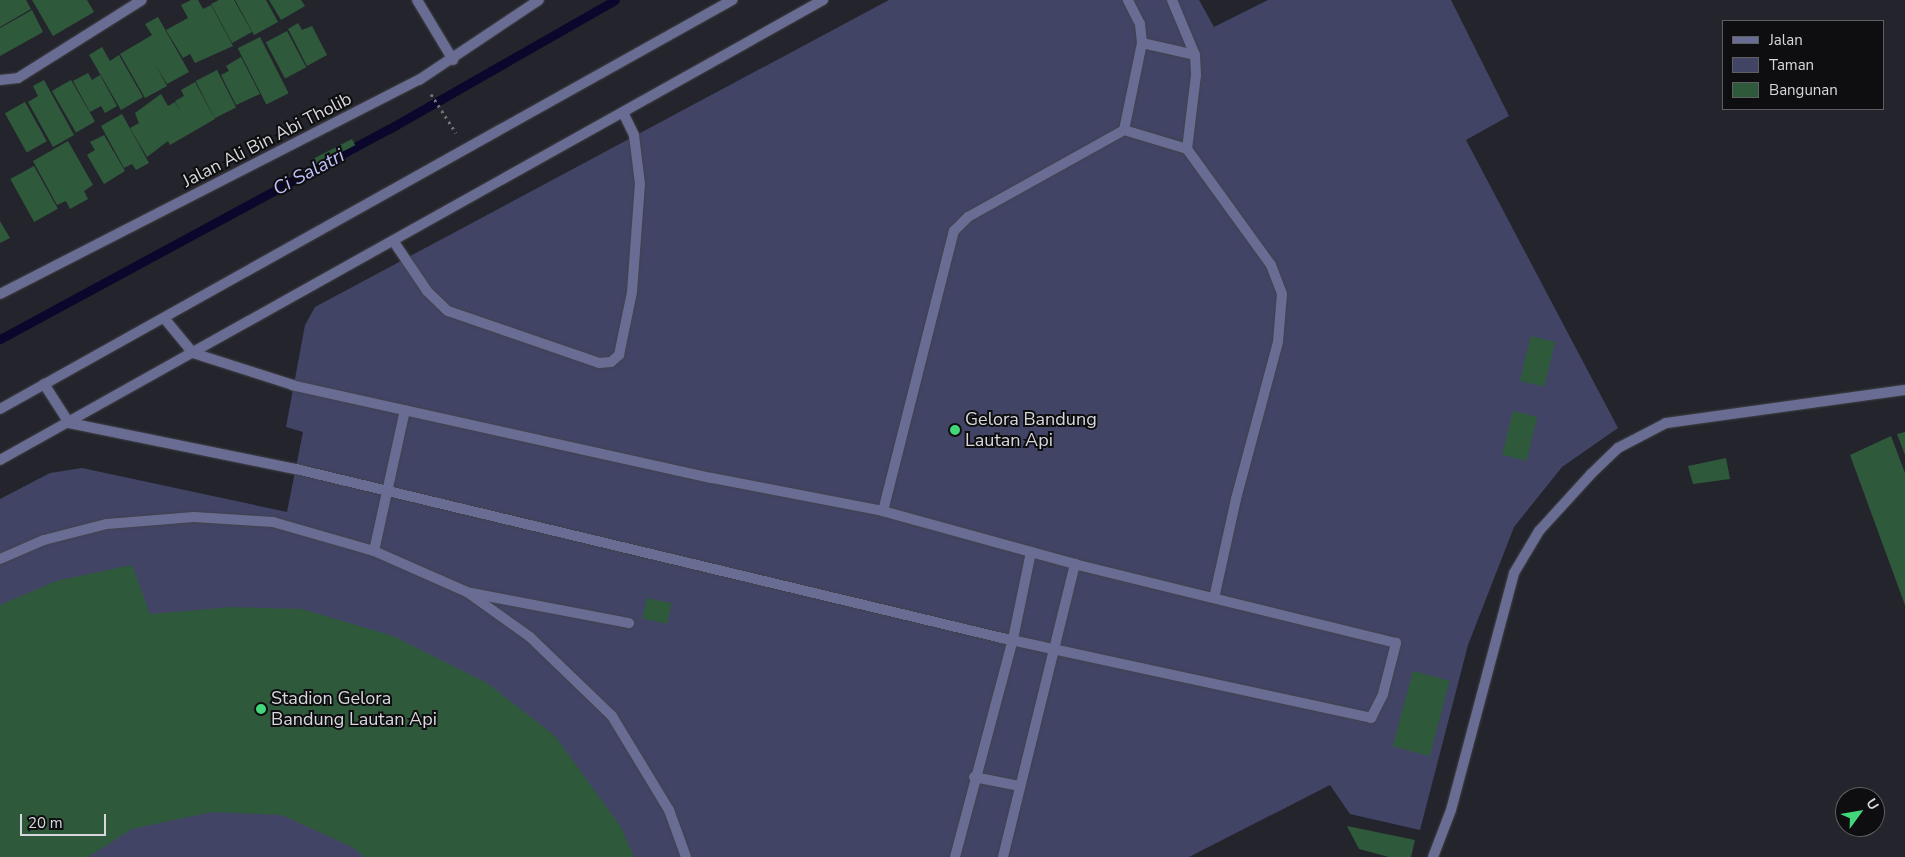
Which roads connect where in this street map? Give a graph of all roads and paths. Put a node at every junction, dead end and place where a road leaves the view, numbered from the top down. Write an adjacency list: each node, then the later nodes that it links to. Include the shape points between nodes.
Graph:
1 (417, 0): 10 (street)
2 (539, 0): 10 (street, Jalan Ali Bin Abi Tholib)
3 (732, 0): 16 (street)
4 (823, 0): 13 (street)
5 (1128, 0): 8 (street, via 1140,24)
6 (1172, 0): 9 (street)
7 (135, 2): 11 (street, via 18,78)
8 (1142, 43): 9 (street); 14 (street)
9 (1195, 55): 15 (street, via 1196,75)
10 (453, 60): 18 (street, Jalan Ali Bin Abi Tholib)
11 (0, 80)
12 (431, 94): 16 (path)
13 (623, 112): 17 (street); 17 (street, via 634,135 640,184 632,292 619,355 611,362 598,363 448,311 427,290)
14 (1124, 130): 15 (street); 28 (street, via 968,217 954,231)
15 (1187, 149): 34 (street, via 1271,265 1282,294 1278,342 1236,499)
16 (467, 150): 19 (street)
17 (394, 242): 20 (street)
18 (0, 294)
19 (164, 318): 20 (street); 21 (street)
20 (193, 353): 24 (street, via 294,385); 25 (street)
21 (44, 384): 23 (street); 25 (street)
22 (1905, 390): 43 (street, via 1666,423 1618,448 1591,474 1539,531 1514,573 1450,810)
23 (0, 409)
24 (405, 410): 27 (street); 28 (street, via 712,478)
25 (69, 423): 26 (street); 27 (street)
26 (0, 460)
27 (387, 491): 29 (street); 36 (street)
28 (883, 511): 30 (street)
29 (374, 551): 31 (street, via 274,522 194,516 108,524 44,540); 33 (street)
30 (1031, 552): 32 (street); 36 (street)
31 (0, 559)
32 (1075, 564): 34 (street); 37 (street)
33 (467, 592): 35 (street); 40 (street, via 530,637 612,716 669,810)
34 (1214, 598): 37 (street, via 1396,643 1383,694 1370,718)
35 (629, 623)
36 (1012, 639): 37 (street); 38 (street)
37 (1054, 650): 39 (street)
38 (974, 777): 39 (street); 41 (street)
39 (1020, 786): 42 (street)
40 (686, 857)
41 (955, 857)
42 (1003, 857)
43 (1432, 857)

